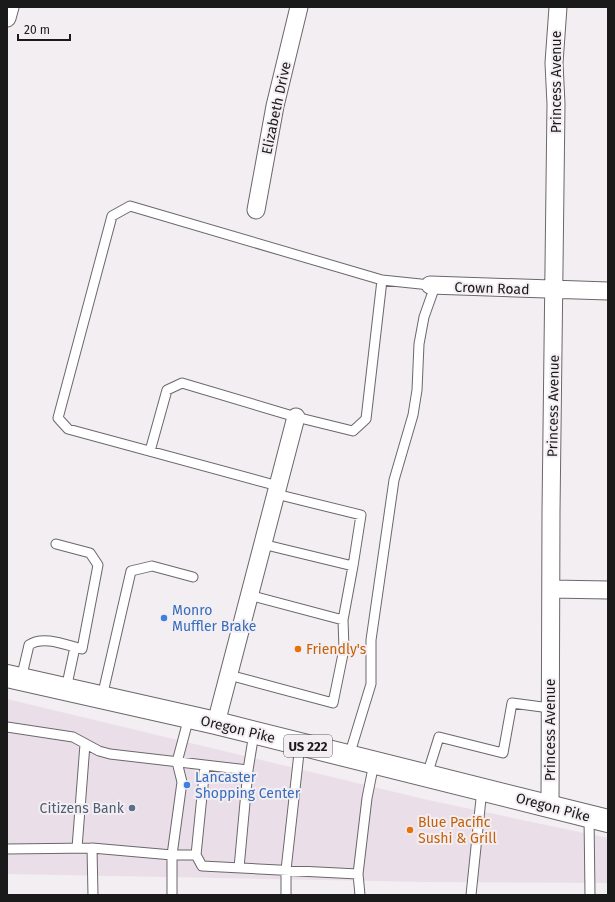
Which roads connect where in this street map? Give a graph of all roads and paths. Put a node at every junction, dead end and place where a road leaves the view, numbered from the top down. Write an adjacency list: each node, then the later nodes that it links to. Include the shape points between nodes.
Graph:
1 (10, 7): 4 (street)
2 (299, 7): 5 (street, Elizabeth Drive, via 275,106)
3 (558, 7): 8 (street, Princess Avenue, via 554,63)
4 (7, 18)
5 (256, 210)
6 (382, 280): 7 (lane); 10 (lane, via 366,418 353,431); 11 (lane, via 130,206 112,216 58,418 68,429)
7 (433, 286): 8 (street, Crown Road); 33 (lane, via 419,344 413,415 394,480 371,640 371,684)
8 (554, 290): 9 (street, Crown Road); 17 (street, Princess Avenue)
9 (608, 291)
10 (296, 417): 11 (lane, via 182,383 167,390); 12 (street)
11 (150, 451): 12 (lane)
12 (277, 490): 14 (street); 15 (lane, via 361,515)
13 (56, 544): 21 (lane, via 90,553 98,565 82,649)
14 (262, 544): 15 (lane); 19 (street)
15 (352, 566): 20 (lane)
16 (193, 577): 25 (lane, via 152,566 130,571)
17 (551, 589): 18 (street); 26 (street, Princess Avenue)
18 (608, 590)
19 (249, 595): 20 (lane); 22 (street)
20 (343, 620): 22 (lane, via 344,649 333,703)
21 (74, 647): 23 (lane, via 36,640 29,645); 24 (lane)
22 (229, 675): 28 (street)
23 (14, 677): 24 (highway, Oregon Pike / US 222)
24 (66, 689): 25 (highway, Oregon Pike / US 222)
25 (102, 697): 27 (highway, Oregon Pike / US 222)
26 (550, 708): 38 (lane, via 512,703 503,753 439,737); 40 (street, Princess Avenue)
27 (189, 717): 28 (highway, Oregon Pike / US 222); 34 (lane)
28 (216, 723): 30 (highway, Oregon Pike / US 222)
29 (7, 727): 31 (lane, via 64,735 78,739)
30 (254, 732): 32 (highway, Oregon Pike / US 222); 37 (lane)
31 (84, 744): 34 (lane, via 110,754); 42 (lane)
32 (300, 744): 33 (highway, Oregon Pike / US 222); 48 (lane)
33 (349, 756): 35 (highway, Oregon Pike / US 222)
34 (177, 762): 36 (lane); 45 (lane, via 182,782)
35 (374, 762): 38 (highway, Oregon Pike / US 222); 49 (lane)
36 (205, 766): 37 (lane); 46 (lane)
37 (248, 770): 47 (lane)
38 (427, 775): 39 (highway, Oregon Pike / US 222)
39 (482, 789): 40 (highway, Oregon Pike / US 222); 54 (lane)
40 (550, 806): 41 (highway, Oregon Pike / US 222)
41 (598, 819): 55 (lane)
42 (77, 848): 43 (lane); 44 (lane)
43 (92, 848): 45 (lane); 50 (lane)
44 (7, 849)
45 (172, 855): 46 (lane); 51 (lane)
46 (196, 855): 47 (lane, via 202,866)
47 (239, 868): 48 (lane)
48 (286, 870): 49 (lane); 52 (lane)
49 (358, 874): 53 (lane)
50 (94, 895)
51 (172, 895)
52 (286, 895)
53 (360, 895)
54 (471, 895)
55 (590, 895)

